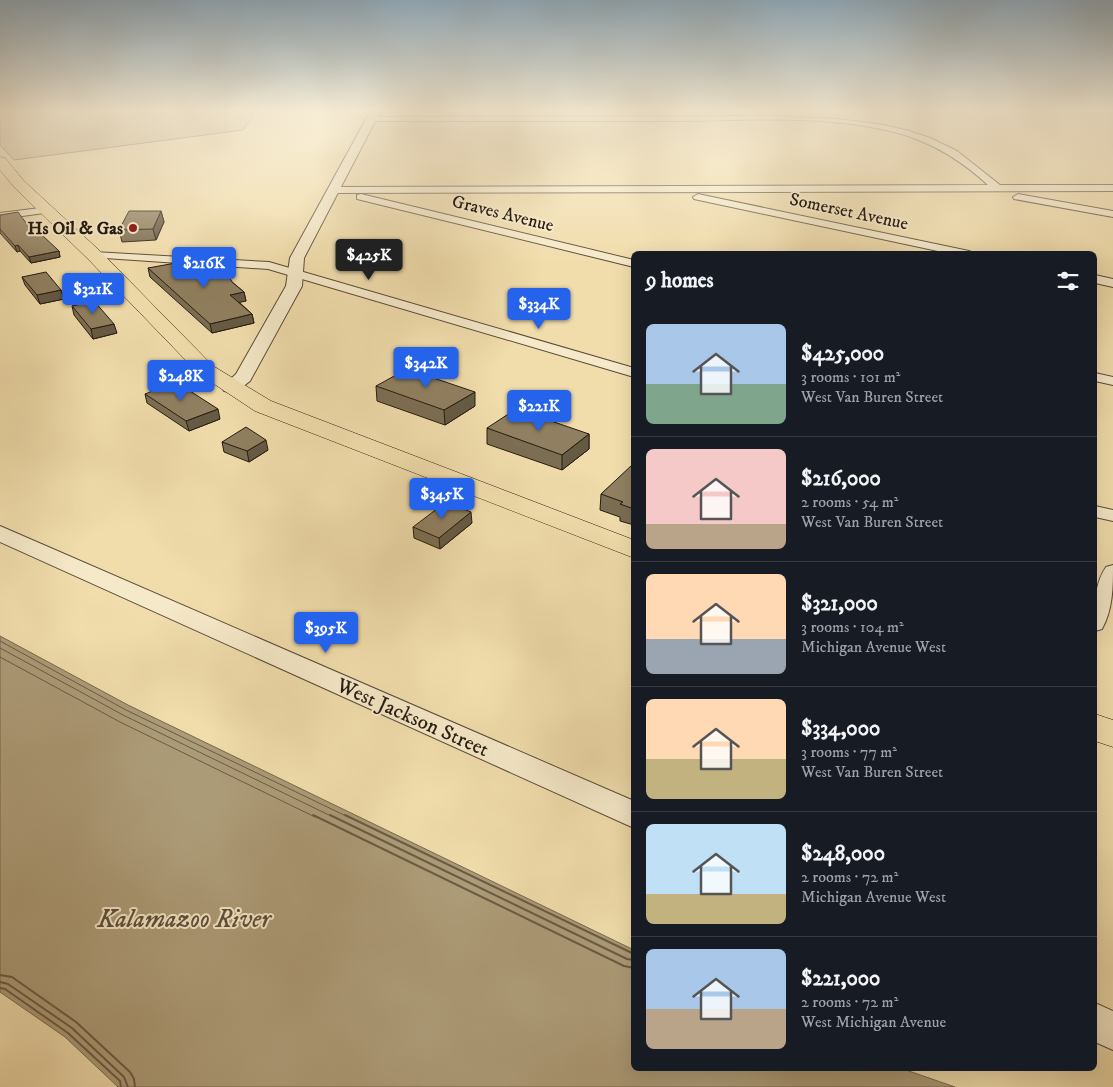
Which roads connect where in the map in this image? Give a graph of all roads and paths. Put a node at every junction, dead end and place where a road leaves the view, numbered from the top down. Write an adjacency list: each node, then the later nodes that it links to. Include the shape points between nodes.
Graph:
1 (0, 161): 9 (highway, via 19,184)
2 (349, 161): 8 (street)
3 (964, 161): 7 (street)
4 (1113, 188): 7 (street)
5 (663, 189): 6 (street); 8 (street); 12 (street, Somerset Avenue)
6 (983, 189): 7 (street); 10 (street)
7 (998, 189)
8 (334, 190): 14 (street, Graves Avenue); 15 (street, via 297,258)
9 (48, 210): 11 (street); 13 (highway)
10 (1113, 214)
11 (0, 216)
12 (956, 251)
13 (94, 255): 15 (street, via 269,266); 21 (highway, via 206,370)
14 (631, 263)
15 (294, 273): 18 (street); 21 (street, via 294,286 243,377)
16 (1097, 280): 17 (street)
17 (1113, 283)
18 (631, 373)
19 (1097, 377): 20 (street)
20 (1113, 381)
21 (231, 387): 25 (highway, via 263,406)
22 (1097, 512): 23 (street)
23 (1113, 516)
24 (0, 533): 30 (street, West Jackson Street)
25 (631, 549)
26 (1113, 571): 27 (street)
27 (1097, 618)
28 (1097, 728): 29 (highway)
29 (1113, 734)
30 (631, 814)
31 (1097, 1023): 32 (street)
32 (1113, 1031)

